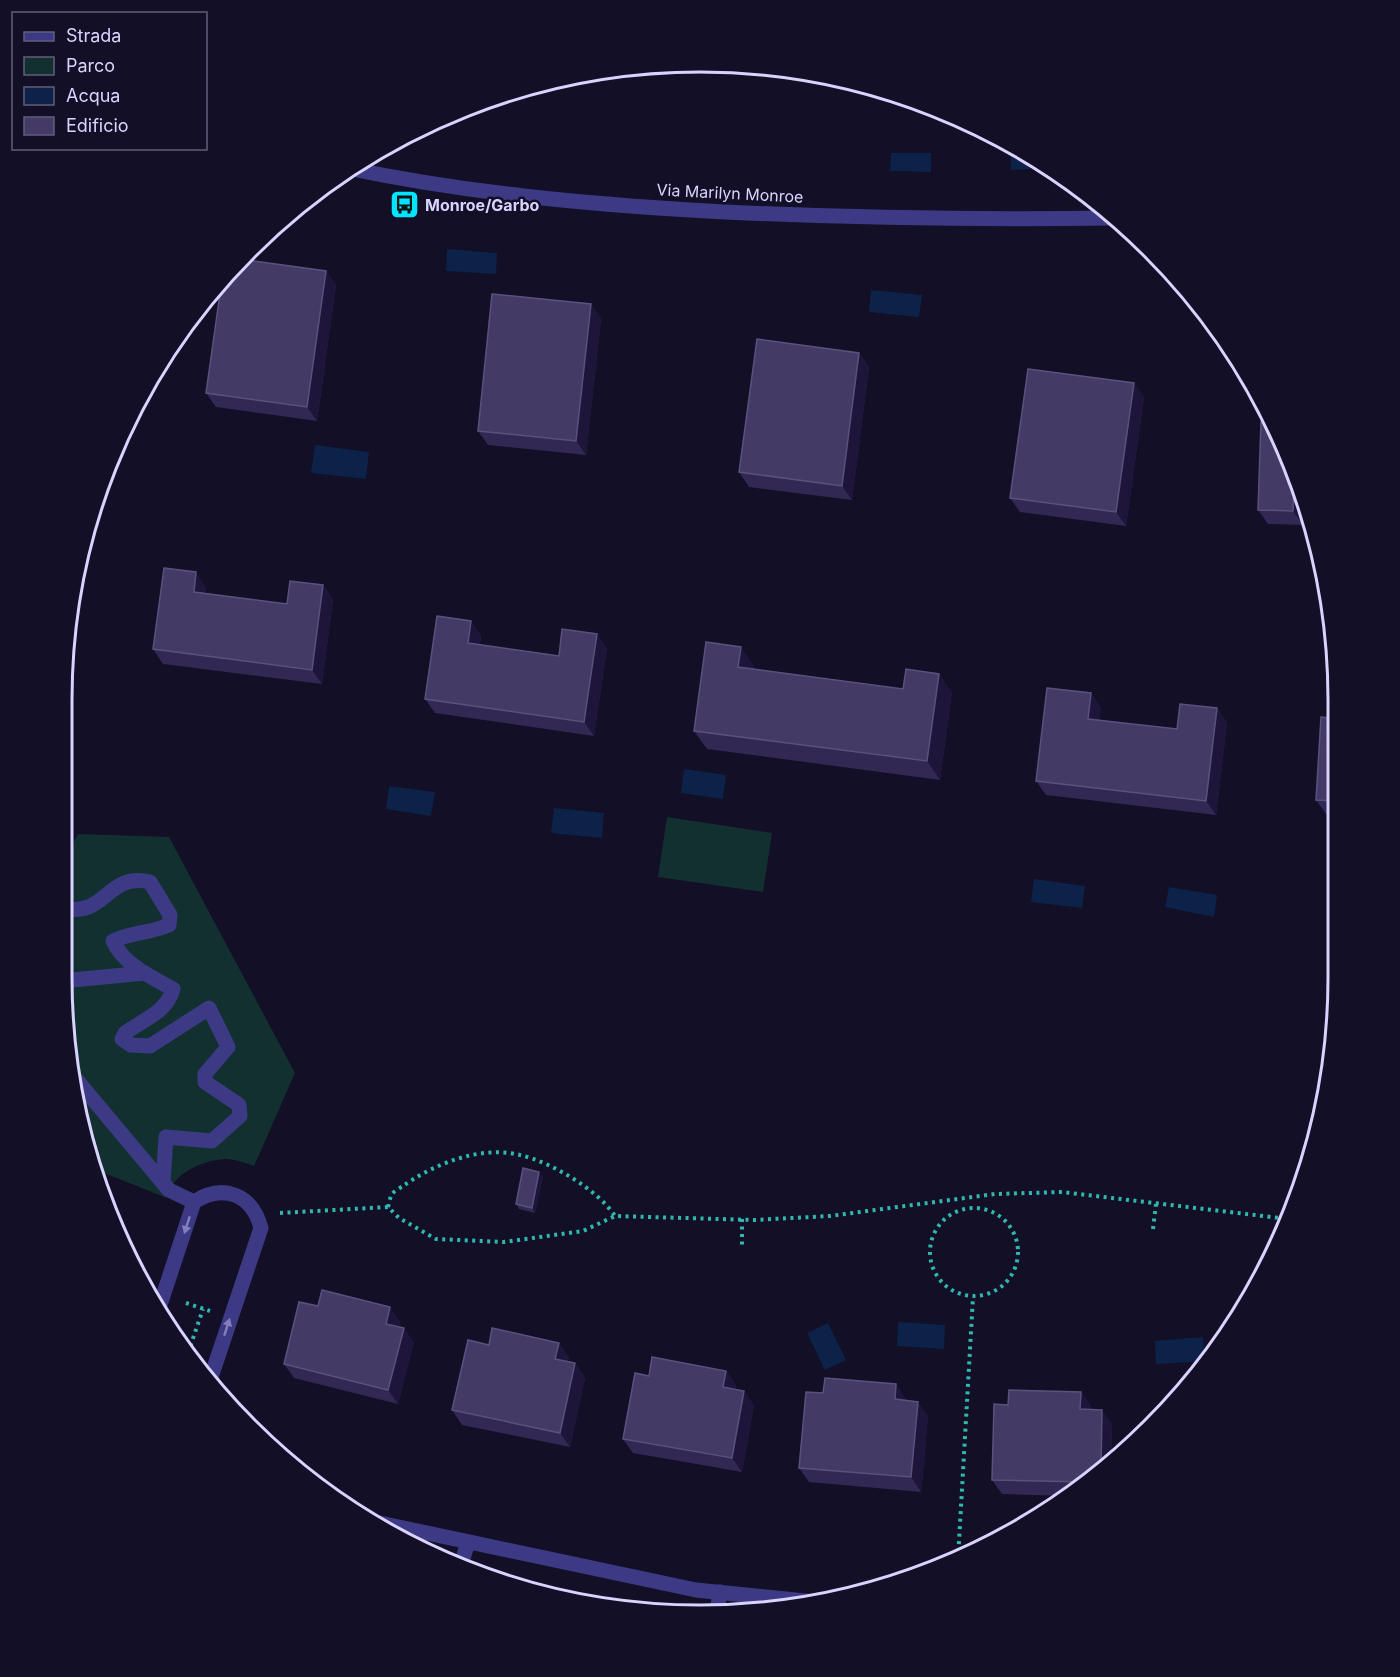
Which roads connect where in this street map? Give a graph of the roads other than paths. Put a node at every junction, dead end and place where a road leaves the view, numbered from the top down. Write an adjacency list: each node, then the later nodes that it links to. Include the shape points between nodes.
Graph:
1 (363, 171): 2 (street, Via Marilyn Monroe, via 493,194 634,206 869,217)
2 (1102, 218)
3 (72, 910): 4 (street, via 90,909 122,883 136,879 150,882 170,915 169,925 113,941)
4 (145, 973): 5 (street); 7 (street, via 173,989 171,999 122,1039 131,1045 150,1046 209,1008 228,1047 205,1074 205,1082 239,1105 240,1116 212,1141 166,1137)
5 (72, 980)
6 (82, 1086): 7 (street)
7 (163, 1183): 8 (street)
8 (194, 1202): 9 (street, one-way to 9); 10 (street, one-way to 8, via 261,1228 251,1206 229,1193 213,1192)
9 (162, 1300)
10 (213, 1372)
11 (397, 1527): 12 (street)
12 (468, 1542): 13 (street); 14 (street)
13 (463, 1558)
14 (720, 1592): 15 (street); 16 (street)
15 (787, 1599)
16 (718, 1605)

